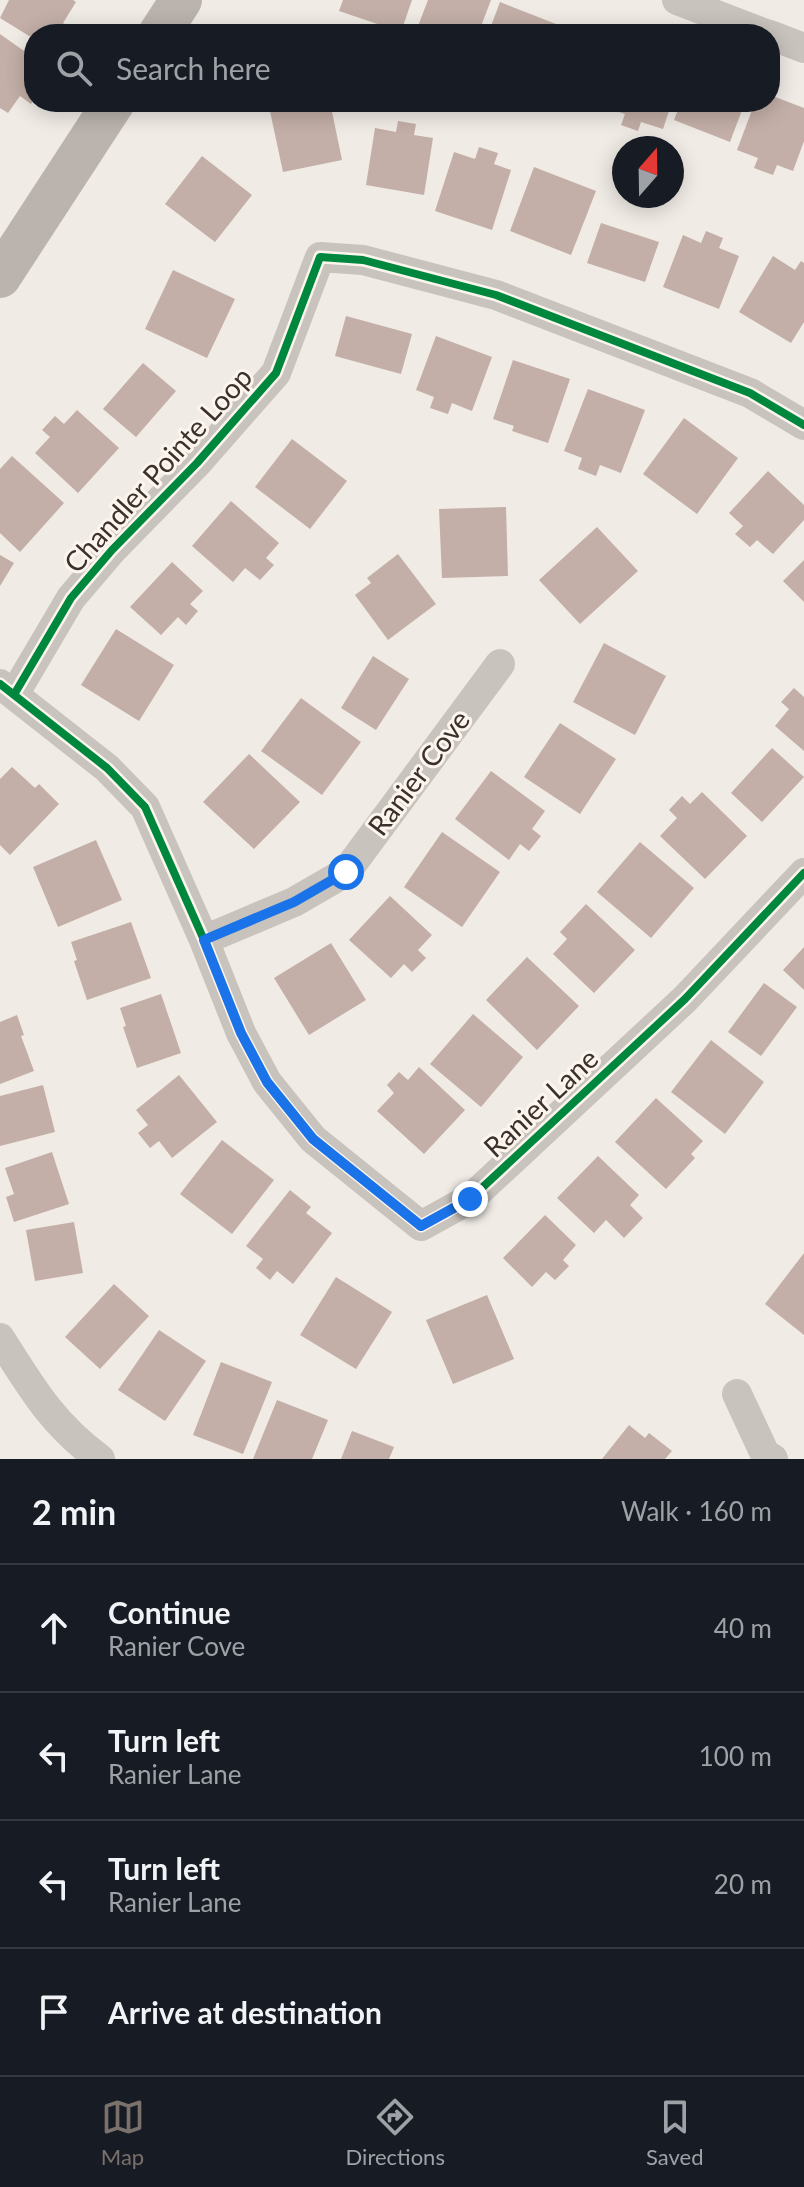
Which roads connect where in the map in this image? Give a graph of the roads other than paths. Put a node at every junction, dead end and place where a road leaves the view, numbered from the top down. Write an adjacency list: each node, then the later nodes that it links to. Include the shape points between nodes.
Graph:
1 (181, 0): 3 (street)
2 (677, 0): 4 (street)
3 (165, 24)
4 (739, 24)
5 (780, 39): 6 (street)
6 (804, 48)
7 (107, 112): 8 (street)
8 (0, 277)
9 (804, 425): 11 (street, Chandler Pointe Loop, via 750,393 496,295 363,260 320,257 276,373 71,598)
10 (500, 664): 13 (street, Ranier Cove, via 346,872 294,902)
11 (7, 688): 13 (street, Ranier Lane, via 107,768 145,807)
12 (804, 873): 13 (street, Ranier Lane, via 685,999 470,1199 421,1226 313,1139 267,1082)
13 (204, 940)
14 (0, 1338): 16 (street, via 45,1410)
15 (737, 1394): 17 (street, via 765,1454)
16 (100, 1459)
17 (773, 1459)

